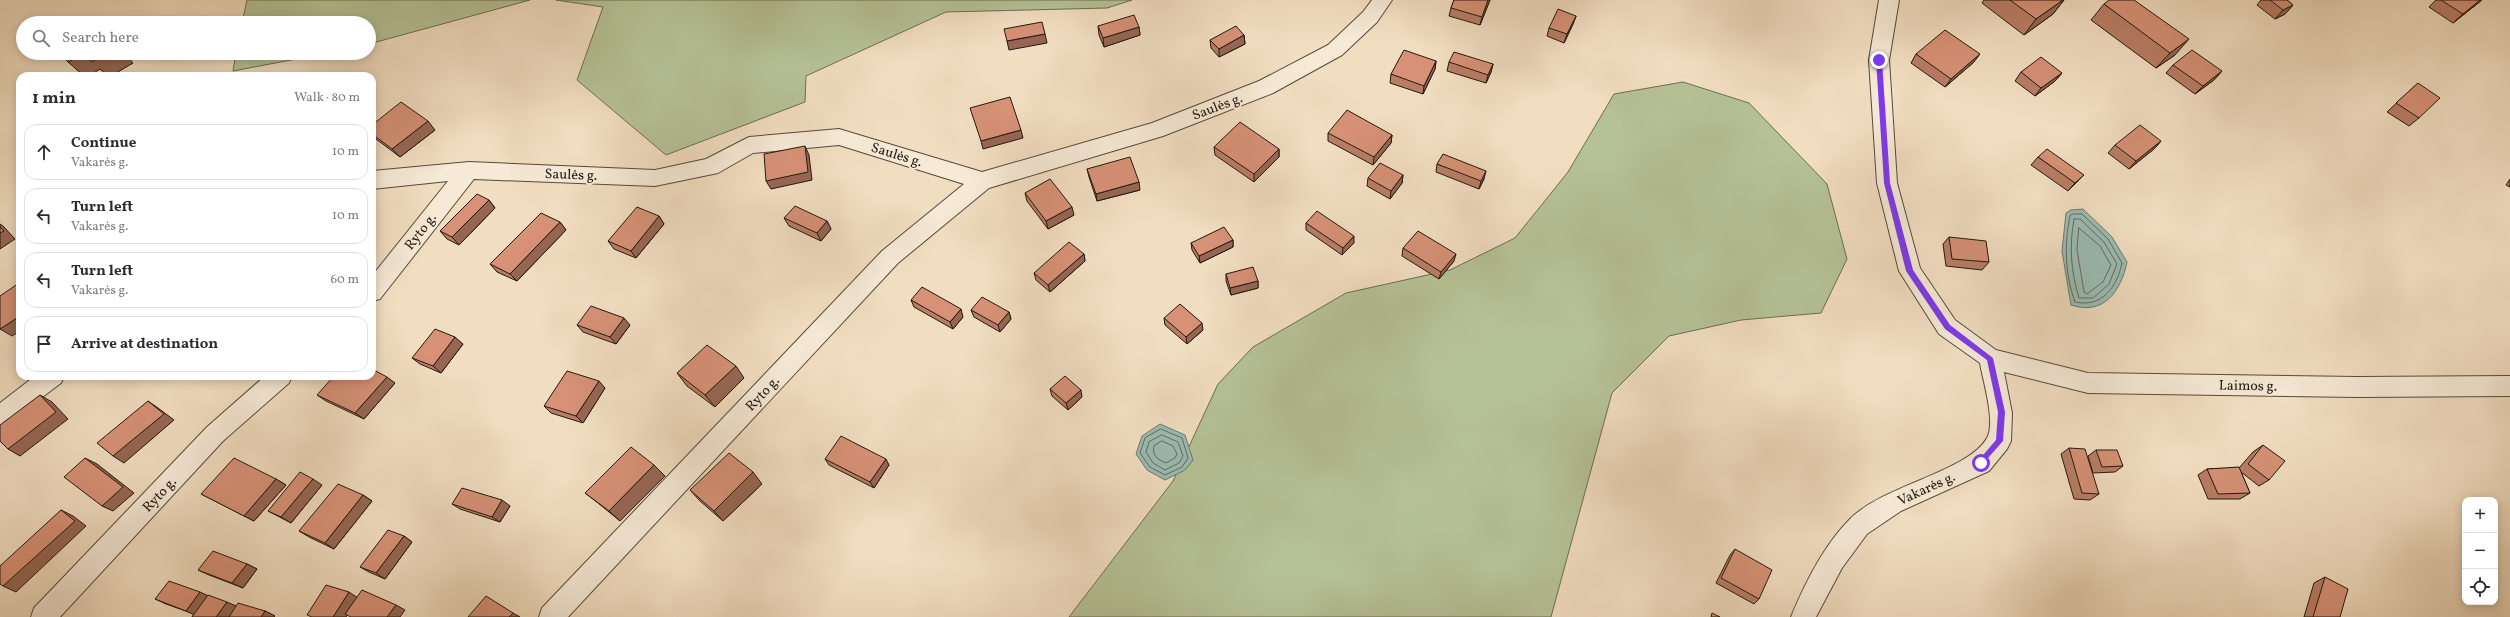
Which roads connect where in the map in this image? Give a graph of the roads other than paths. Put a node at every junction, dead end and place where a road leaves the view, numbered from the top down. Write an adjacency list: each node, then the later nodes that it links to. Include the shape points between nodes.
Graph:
1 (1382, 0): 5 (street, Saulės g., via 1370,17 1335,50 1266,87 1156,130)
2 (1889, 0): 7 (street, via 1879,60 1887,183 1910,271 1947,327)
3 (469, 170): 4 (street, Saulės g.); 5 (street, Saulės g., via 655,178 711,167 749,145 839,137); 6 (street, Ryto g.)
4 (376, 180)
5 (982, 181): 13 (street, Ryto g., via 890,257)
6 (376, 287)
7 (1990, 358): 10 (street, Laimos g., via 2088,383 2357,387); 14 (street, Vakarės g., via 2001,412 1999,441 1981,463 1893,503 1858,526 1833,560)
8 (48, 380): 11 (street)
9 (276, 380): 12 (street, Ryto g., via 215,434)
10 (2510, 386)
11 (0, 416)
12 (43, 617)
13 (552, 617)
14 (1803, 617)

